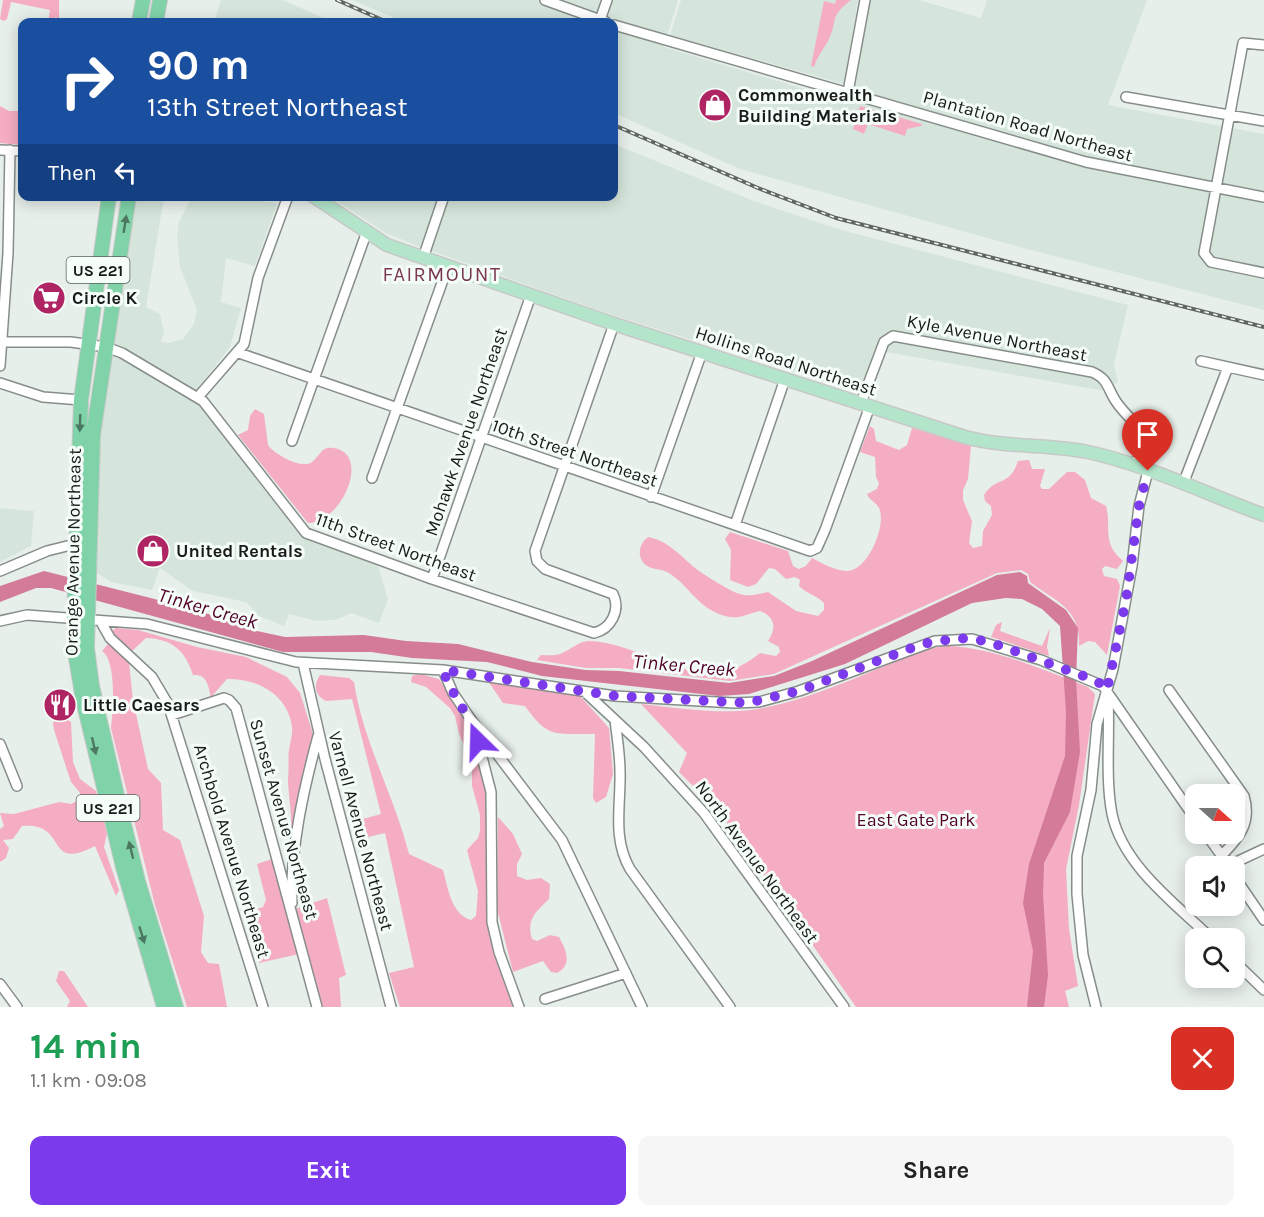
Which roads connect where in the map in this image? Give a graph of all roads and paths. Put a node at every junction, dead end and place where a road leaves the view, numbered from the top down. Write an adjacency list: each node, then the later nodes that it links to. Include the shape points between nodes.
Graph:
1 (144, 0): 6 (highway)
2 (160, 0): 7 (highway)
3 (545, 0): 8 (street)
4 (607, 0): 9 (street)
5 (865, 0): 12 (street)
6 (140, 18)
7 (157, 18)
8 (595, 18)
9 (604, 18)
10 (618, 26): 12 (street, Plantation Road Northeast)
11 (1264, 45): 14 (street, via 1243,43)
12 (848, 92): 17 (street, Plantation Road Northeast, via 1086,162)
13 (1126, 97): 14 (street)
14 (1230, 115): 15 (street); 17 (street)
15 (1264, 121)
16 (5, 150): 30 (street, via 8,253)
17 (1218, 188): 18 (street, Plantation Road Northeast); 27 (street, via 1204,253 1207,260)
18 (1264, 197)
19 (109, 201): 31 (highway, Orange Avenue Northeast / US 221)
20 (128, 201): 32 (highway, Orange Avenue Northeast / US 221, one-way to 20)
21 (286, 201): 33 (street, via 258,278 246,338)
22 (319, 201): 24 (main road, Hollins Road Northeast)
23 (442, 201): 25 (street)
24 (366, 234): 25 (main road, Hollins Road Northeast); 39 (street)
25 (423, 258): 26 (main road, Hollins Road Northeast)
26 (448, 266): 28 (main road, Hollins Road Northeast); 45 (street)
27 (1264, 273)
28 (531, 295): 29 (main road, Hollins Road Northeast); 46 (street, Mohawk Avenue Northeast)
29 (614, 324): 34 (main road, Hollins Road Northeast); 48 (street)
30 (1, 342): 31 (street, 11th Street Northeast); 36 (street)
31 (87, 344): 32 (street, 11th Street Northeast); 43 (highway, Orange Avenue Northeast / US 221)
32 (106, 347): 42 (street, 11th Street Northeast); 57 (highway, Orange Avenue Northeast / US 221)
33 (239, 352): 39 (street, 10th Street Northeast); 42 (street)
34 (702, 352): 40 (main road, Hollins Road Northeast); 54 (street)
35 (1201, 361): 37 (street)
36 (0, 366)
37 (1228, 367): 38 (street); 53 (street)
38 (1264, 375)
39 (316, 379): 45 (street, 10th Street Northeast); 47 (street)
40 (786, 379): 44 (main road, Hollins Road Northeast); 56 (street)
41 (0, 383): 43 (street, via 43,397)
42 (198, 397): 59 (street, 11th Street Northeast, via 306,533)
43 (81, 400): 57 (highway, Orange Avenue Northeast / US 221, one-way to 57)
44 (865, 405): 49 (main road, Hollins Road Northeast, via 982,442 1070,449); 49 (street, Kyle Avenue Northeast, via 884,342 893,336 1092,372 1104,378 1117,403 1139,426 1141,448); 50 (street, Kyle Avenue Northeast)
45 (398, 408): 46 (street, 10th Street Northeast); 52 (street)
46 (482, 437): 48 (street, 10th Street Northeast); 59 (street, Mohawk Avenue Northeast)
47 (292, 441)
48 (565, 466): 54 (street, 10th Street Northeast); 59 (street, 11th Street Northeast, via 537,544 537,561 545,569 613,594 616,603 608,626 600,632 589,632)
49 (1136, 466): 51 (main road, Hollins Road Northeast)
50 (848, 467): 56 (street, 10th Street Northeast, via 816,550)
51 (1148, 471): 53 (main road, Hollins Road Northeast); 65 (street)
52 (372, 478)
53 (1183, 484): 55 (main road, Hollins Road Northeast)
54 (651, 497): 56 (street, 10th Street Northeast)
55 (1264, 515)
56 (735, 525)
57 (83, 543): 58 (street, via 47,551); 60 (highway, Orange Avenue Northeast / US 221)
58 (0, 571)
59 (432, 579)
60 (80, 614): 61 (street, via 27,615); 62 (street); 88 (highway, Orange Avenue Northeast / US 221, one-way to 88, via 76,658 83,700 125,875); 89 (highway, Orange Avenue Northeast / US 221, one-way to 60, via 138,881 92,686)
61 (0, 621)
62 (101, 622): 63 (street, via 158,626); 68 (street, Archbold Avenue Northeast, via 110,638 155,682)
63 (303, 663): 64 (street); 71 (street, Varnell Avenue Northeast)
64 (443, 670): 67 (street); 70 (street)
65 (1107, 690): 67 (street, via 1097,681 986,641 959,638 922,644 799,691 759,702 700,702); 74 (street); 81 (street, via 1110,790 1118,832 1146,874); 97 (street, via 1097,724 1091,790 1076,867 1083,956)
66 (1169, 690): 76 (street, via 1244,796 1246,825)
67 (585, 692): 69 (street, North Avenue Northeast)
68 (172, 715): 79 (street, Sunset Avenue Northeast, via 224,698 232,703); 90 (street, Archbold Avenue Northeast)
69 (615, 720): 95 (street, via 620,756 618,826 622,852 630,869); 96 (street, North Avenue Northeast, via 704,813)
70 (472, 721): 83 (street, via 562,840); 93 (street, via 490,792 492,922)
71 (318, 733): 79 (street, via 292,872); 92 (street, Varnell Avenue Northeast)
72 (0, 744): 73 (street)
73 (17, 786)
74 (1185, 804)
75 (1264, 849): 77 (street)
76 (1228, 856)
77 (1245, 857)
78 (1245, 892): 80 (street)
79 (293, 914): 91 (street, Sunset Avenue Northeast)
80 (1264, 920)
81 (1201, 928)
82 (1245, 972): 85 (street)
83 (626, 973): 86 (street); 94 (street)
84 (0, 984): 87 (street)
85 (1264, 990)
86 (545, 999)
87 (17, 1007)
88 (164, 1007)
89 (176, 1007)
90 (263, 1007)
91 (317, 1007)
92 (391, 1007)
93 (519, 1007)
94 (642, 1007)
95 (730, 1007)
96 (844, 1007)
97 (1096, 1007)

